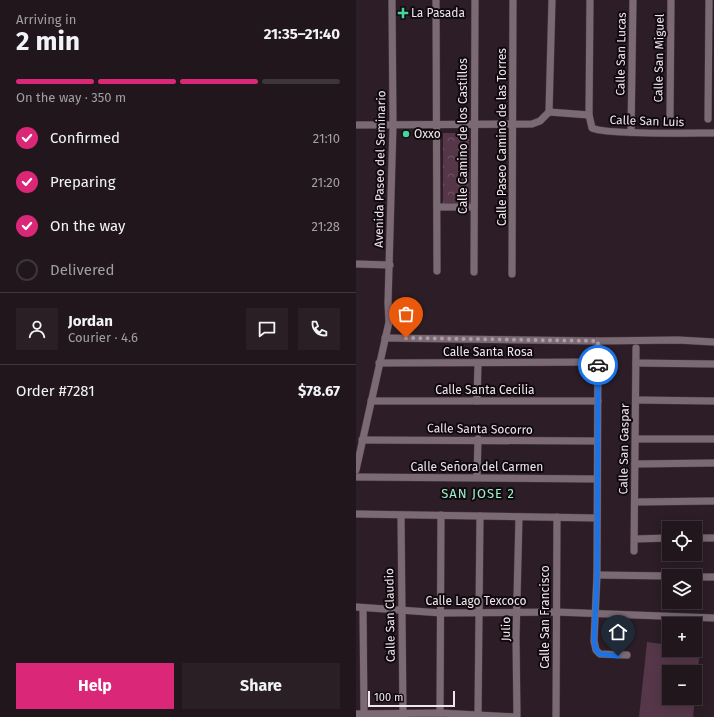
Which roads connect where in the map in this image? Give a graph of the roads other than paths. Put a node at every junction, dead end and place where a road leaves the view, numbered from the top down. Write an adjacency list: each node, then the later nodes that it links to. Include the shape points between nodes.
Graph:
1 (392, 0): 15 (street, Avenida Paseo del Seminario)
2 (436, 0): 17 (street)
3 (474, 0): 18 (street, Calle Camino de los Castillos)
4 (513, 0): 16 (street, Calle Paseo Camino de las Torres)
5 (552, 0): 10 (street)
6 (590, 0): 11 (street)
7 (633, 0): 19 (street, Calle San Lucas)
8 (671, 0): 12 (street, Calle San Miguel)
9 (709, 0): 13 (street)
10 (549, 112): 11 (street); 16 (street, via 536,123)
11 (589, 115): 19 (street, Calle San Luis, via 590,125 595,129)
12 (670, 117)
13 (708, 119)
14 (356, 125): 15 (street)
15 (393, 125): 17 (street); 24 (street, Avenida Paseo del Seminario)
16 (514, 125): 18 (street); 27 (street, Calle Paseo Camino de las Torres)
17 (436, 126): 18 (street); 21 (street)
18 (474, 126): 22 (street, Calle Camino de los Castillos)
19 (630, 132): 20 (street, Calle San Luis)
20 (714, 133)
21 (437, 207): 22 (street); 25 (street)
22 (474, 207): 26 (street, Calle Camino de los Castillos)
23 (356, 264): 24 (street)
24 (390, 265): 28 (street, Avenida Paseo del Seminario, via 389,322)
25 (437, 271)
26 (474, 272)
27 (512, 274)
28 (385, 338): 29 (street); 33 (street)
29 (598, 341): 30 (street); 32 (street)
30 (714, 342)
31 (636, 348): 35 (street, Calle San Gaspar)
32 (598, 362): 34 (street, Calle Santa Rosa); 40 (street)
33 (379, 363): 34 (street, Calle Santa Rosa); 38 (street)
34 (478, 363): 39 (street)
35 (636, 363): 36 (street); 37 (street, Calle San Gaspar)
36 (714, 364)
37 (636, 400): 41 (street); 43 (street, Calle San Gaspar)
38 (371, 401): 39 (street, Calle Santa Cecilia); 45 (street)
39 (477, 401): 40 (street, Calle Santa Cecilia)
40 (598, 401): 46 (street)
41 (714, 401)
42 (478, 439): 45 (street, Calle Santa Socorro); 46 (street, Calle Santa Socorro); 51 (street)
43 (636, 439): 44 (street); 48 (street, Calle San Gaspar)
44 (714, 439)
45 (362, 440): 49 (street)
46 (597, 441): 52 (street)
47 (714, 463): 48 (street)
48 (635, 464): 54 (street, Calle San Gaspar)
49 (356, 470)
50 (356, 477): 51 (street, Calle Señora del Carmen)
51 (477, 477): 52 (street, Calle Señora del Carmen)
52 (597, 479): 61 (street)
53 (714, 501): 54 (street)
54 (635, 502): 65 (street, Calle San Gaspar)
55 (356, 514): 56 (street)
56 (401, 515): 57 (street); 72 (street, Calle San Claudio)
57 (441, 516): 58 (street); 74 (street)
58 (480, 516): 59 (street); 75 (street)
59 (519, 517): 60 (street); 76 (street, Julio)
60 (557, 517): 61 (street); 73 (street, Calle San Francisco)
61 (597, 518): 67 (street)
62 (662, 538): 65 (street)
63 (702, 538): 64 (street)
64 (714, 538)
65 (635, 539): 66 (street, Calle San Gaspar)
66 (634, 551)
67 (597, 575): 68 (street); 77 (street)
68 (662, 576)
69 (702, 577): 70 (street)
70 (714, 577)
71 (360, 607): 72 (street, Calle Lago Texcoco); 82 (street)
72 (402, 611): 74 (street, Calle Lago Texcoco); 84 (street, Calle San Claudio)
73 (556, 612): 76 (street, Calle Lago Texcoco); 77 (street, Calle Lago Texcoco); 86 (street, Calle San Francisco)
74 (442, 613): 75 (street, Calle Lago Texcoco); 80 (street)
75 (480, 613): 76 (street, Calle Lago Texcoco); 83 (street)
76 (517, 613): 85 (street, Julio)
77 (596, 614): 78 (street, Calle Lago Texcoco); 79 (street, via 594,641 598,652 604,656)
78 (714, 618)
79 (627, 655)
80 (440, 713): 83 (street); 84 (street)
81 (356, 714): 82 (street)
82 (364, 714): 84 (street)
83 (478, 714): 85 (street)
84 (402, 715)
85 (516, 717)
86 (556, 717)

